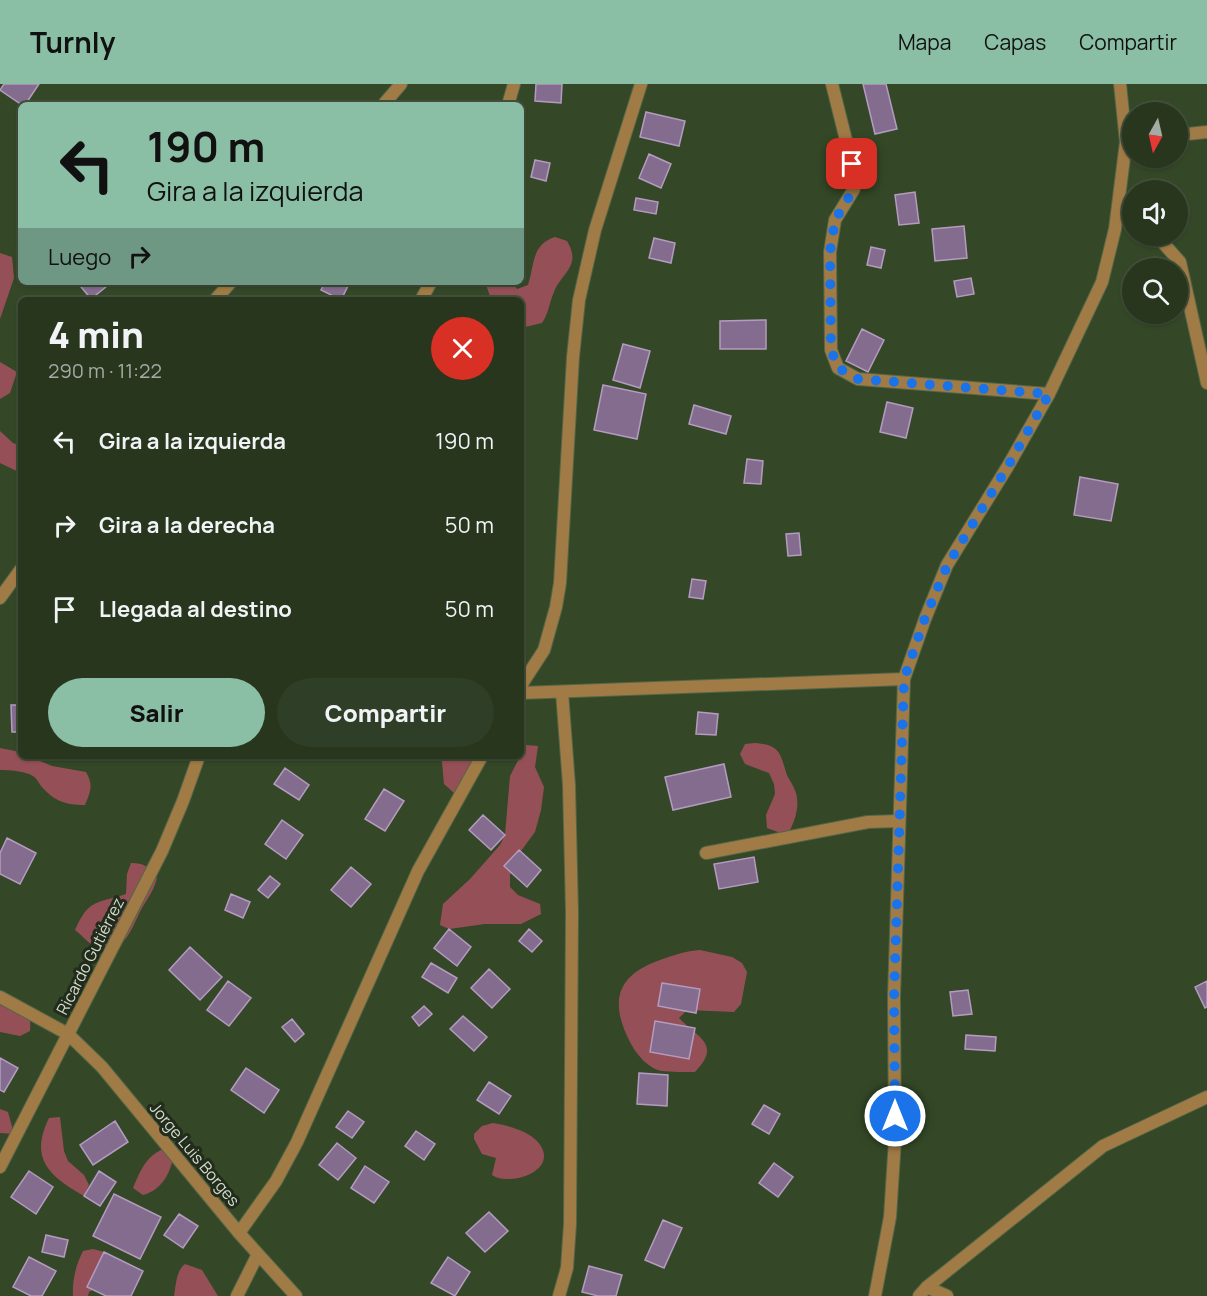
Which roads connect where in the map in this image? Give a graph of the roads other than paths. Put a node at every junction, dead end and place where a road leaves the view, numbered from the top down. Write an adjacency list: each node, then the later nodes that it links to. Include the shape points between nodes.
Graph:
1 (401, 84): 6 (street)
2 (514, 84): 7 (street)
3 (641, 84): 22 (street, via 595,230 579,300 560,583 544,650)
4 (832, 84): 18 (street, via 852,164 854,189 835,220 830,252 831,350 838,368 858,379)
5 (1120, 84): 8 (street)
6 (386, 102)
7 (509, 102)
8 (1123, 102)
9 (1207, 132): 10 (street)
10 (1188, 134)
11 (1125, 168): 12 (street)
12 (1117, 213): 13 (street); 18 (street, via 1102,282)
13 (1122, 216)
14 (1166, 246): 17 (street, via 1180,262)
15 (228, 285): 16 (street)
16 (218, 297)
17 (1207, 383)
18 (1049, 394): 21 (street, via 947,566)
19 (18, 572): 20 (street)
20 (0, 598)
21 (904, 679): 23 (street); 27 (street)
22 (524, 681)
23 (562, 692): 24 (street); 38 (street, via 570,785 570,1213 567,1269)
24 (524, 693)
25 (198, 759): 30 (street, Ricardo Gutiérrez, via 162,851)
26 (480, 759): 33 (street, via 418,871 297,1142 276,1181)
27 (899, 821): 28 (street, via 868,822); 39 (street, via 895,1140 890,1217)
28 (706, 853)
29 (0, 997): 30 (street, Jorge Luis Borges)
30 (68, 1034): 32 (street, Ricardo Gutiérrez); 33 (street, Jorge Luis Borges, via 102,1067)
31 (1207, 1097): 35 (street, via 1103,1146)
32 (0, 1167)
33 (239, 1233): 34 (street, Jorge Luis Borges)
34 (258, 1254): 36 (street); 37 (street, Jorge Luis Borges)
35 (923, 1292): 40 (street)
36 (237, 1296)
37 (296, 1296)
38 (559, 1296)
39 (875, 1296)
40 (947, 1296)

